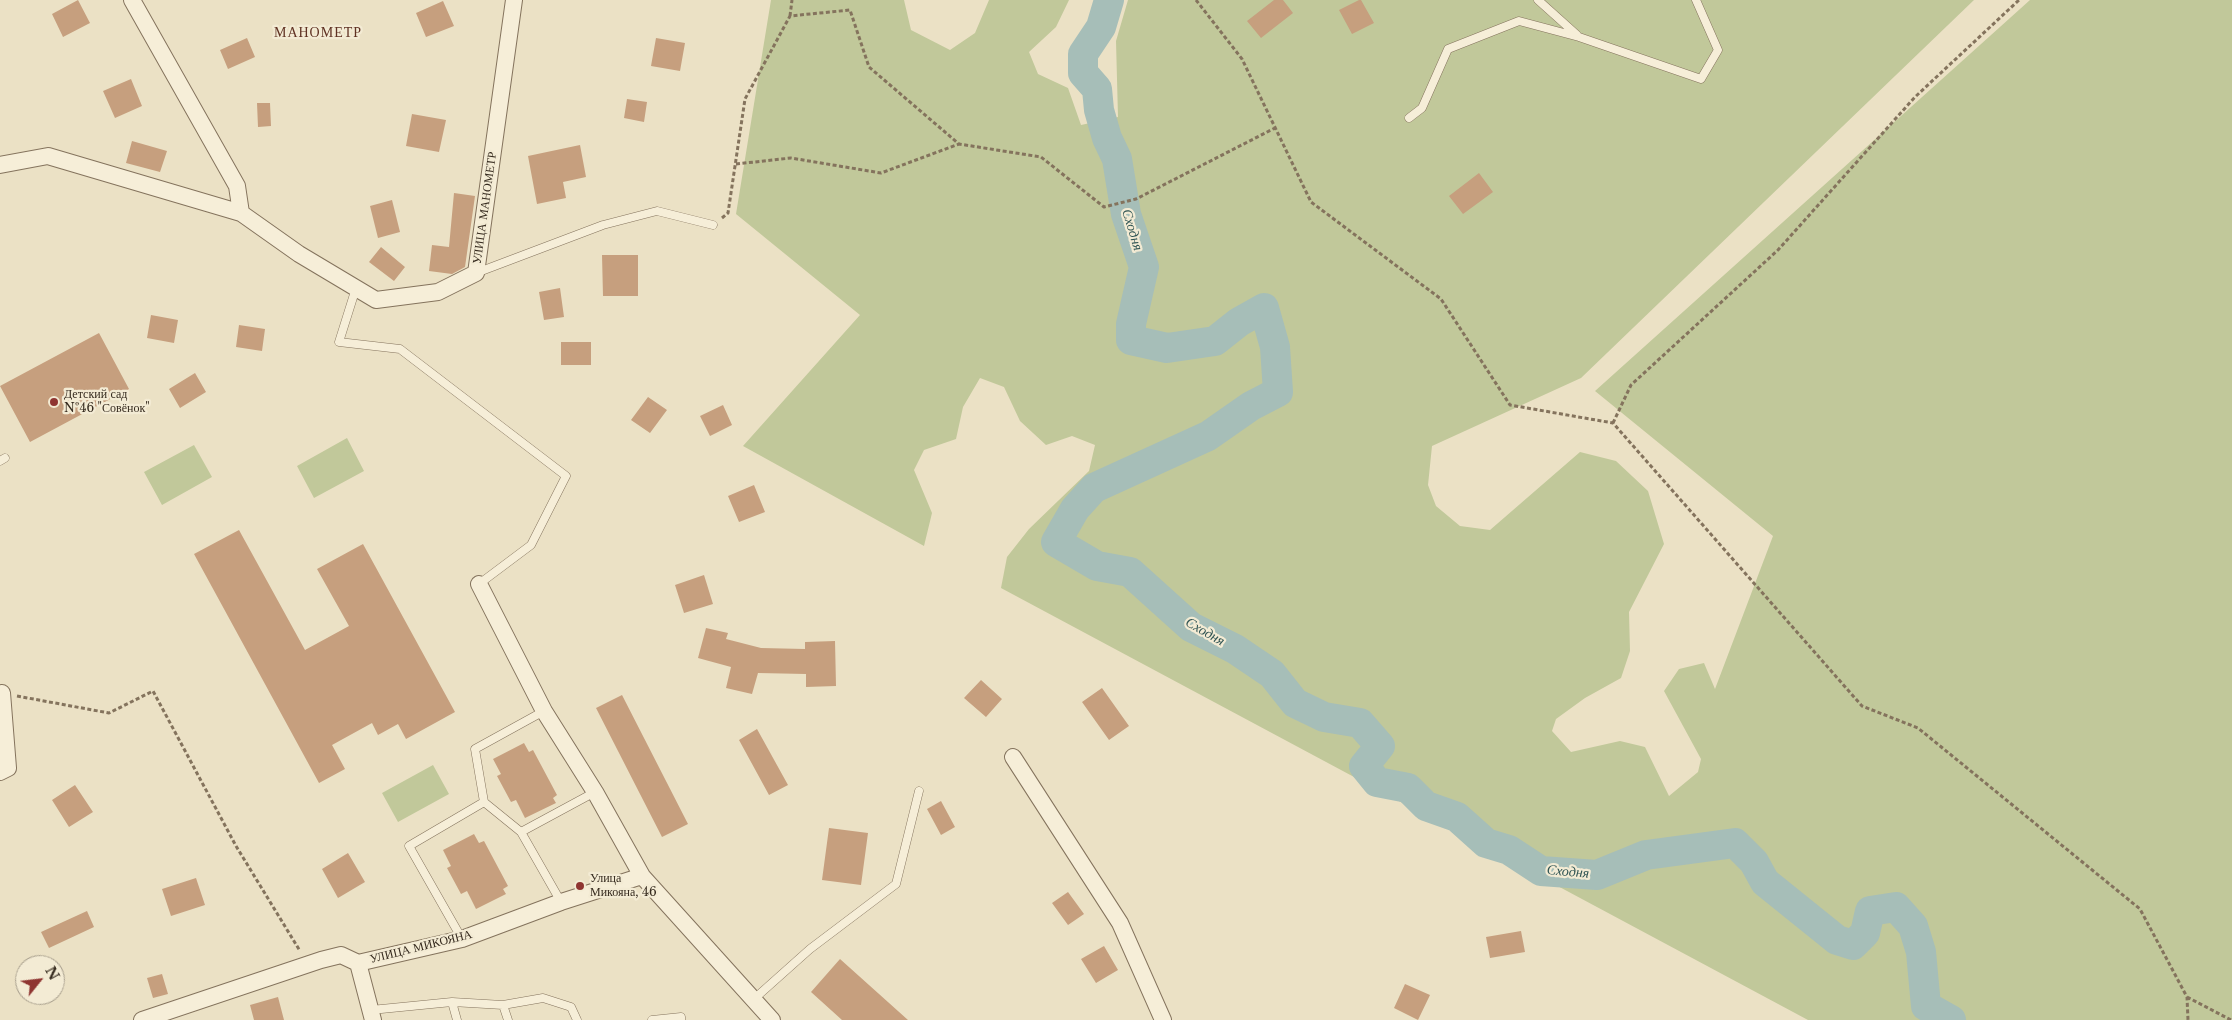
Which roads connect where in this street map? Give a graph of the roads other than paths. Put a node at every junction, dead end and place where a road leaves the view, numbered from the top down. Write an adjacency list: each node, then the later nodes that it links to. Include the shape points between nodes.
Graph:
1 (132, 0): 8 (street, via 237,186)
2 (514, 0): 10 (street, УЛИЦА МАНОМЕТР)
3 (1538, 0): 5 (lane)
4 (1696, 0): 5 (lane, via 1718,50 1701,79)
5 (1579, 37): 6 (lane, via 1519,21 1448,49 1422,108)
6 (1410, 118)
7 (0, 165): 8 (street, УЛИЦА МАНОМЕТР, via 48,156)
8 (241, 214): 11 (street, УЛИЦА МАНОМЕТР)
9 (713, 225): 10 (lane, via 656,210 603,225)
10 (476, 273): 11 (street, УЛИЦА МАНОМЕТР, via 438,292 376,300)
11 (356, 288): 12 (lane, via 339,342 400,349 566,476 531,545)
12 (479, 584): 14 (street)
13 (1, 690): 16 (street, via 8,768)
14 (544, 711): 18 (street); 19 (lane, via 475,749)
15 (1013, 757): 36 (street, via 1120,923)
16 (0, 772)
17 (919, 791): 25 (lane, via 896,884 810,949)
18 (595, 792): 20 (lane); 21 (street)
19 (484, 802): 20 (lane); 23 (lane, via 409,846)
20 (521, 832): 22 (lane)
21 (642, 876): 22 (street, УЛИЦА МИКОЯНА); 25 (street)
22 (561, 902): 23 (street, УЛИЦА МИКОЯНА)
23 (462, 939): 24 (street, УЛИЦА МИКОЯНА)
24 (358, 963): 28 (street); 29 (street, УЛИЦА МИКОЯНА, via 341,956)
25 (754, 1000): 35 (street)
26 (452, 1002): 27 (lane); 28 (lane); 30 (lane)
27 (504, 1005): 31 (lane); 32 (lane, via 543,998 571,1007)
28 (372, 1015)
29 (142, 1020)
30 (456, 1020)
31 (508, 1020)
32 (577, 1020)
33 (652, 1020): 34 (lane, via 681,1017)
34 (681, 1020)
35 (772, 1020)
36 (1163, 1020)

